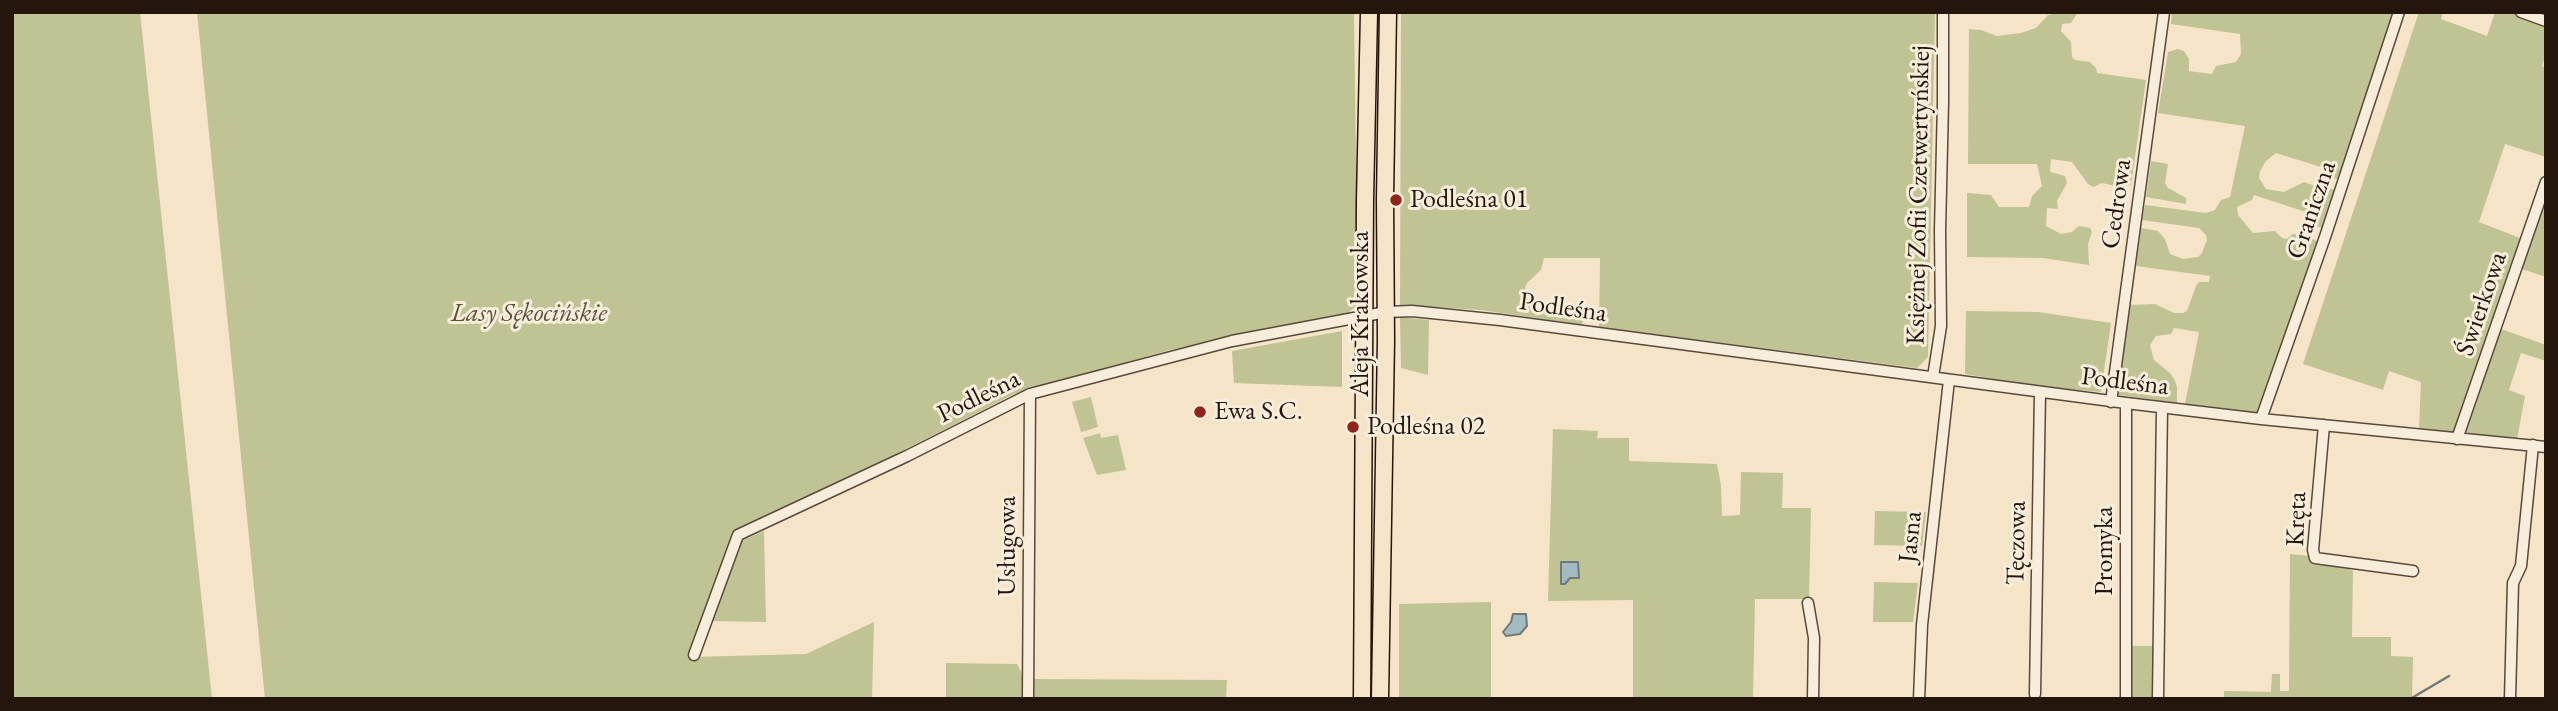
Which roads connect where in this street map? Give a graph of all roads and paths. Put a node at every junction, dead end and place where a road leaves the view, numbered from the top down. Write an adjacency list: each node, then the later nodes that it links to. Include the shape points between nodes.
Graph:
1 (1369, 12): 10 (main road, Aleja Krakowska)
2 (1388, 12): 9 (main road, Aleja Krakowska)
3 (1943, 12): 11 (street, Księżnej Zofii Czetwertyńskiej, via 1941,326)
4 (2164, 12): 15 (street, Cedrowa)
5 (2399, 12): 18 (street, Graniczna)
6 (2521, 12): 7 (street)
7 (2546, 21)
8 (2546, 182): 20 (street, Świerkowa)
9 (1386, 312): 10 (street, Podleśna); 11 (street, Podleśna, via 1500,320); 30 (main road, Aleja Krakowska)
10 (1364, 317): 14 (street, Podleśna, via 1232,341); 29 (main road, Aleja Krakowska)
11 (1933, 377): 12 (street, Podleśna)
12 (1949, 380): 13 (street, Podleśna); 32 (street, Jasna, via 1920,649)
13 (2040, 392): 15 (street, Podleśna); 26 (street, Tęczowa)
14 (1030, 394): 25 (street, Podleśna, via 738,536); 28 (street, Usługowa)
15 (2111, 402): 16 (street, Podleśna)
16 (2126, 403): 17 (street, Podleśna); 33 (street, Promyka)
17 (2162, 408): 18 (street, Podleśna); 27 (street)
18 (2260, 419): 19 (street, Podleśna)
19 (2324, 425): 20 (street, Podleśna); 23 (street, Kręta, via 2315,558)
20 (2457, 439): 21 (street, Podleśna)
21 (2533, 445): 22 (street, Podleśna); 34 (street, via 2521,566 2513,583)
22 (2546, 447)
23 (2413, 571)
24 (1808, 603): 31 (street, via 1814,638)
25 (694, 655)
26 (2035, 694)
27 (2158, 697)
28 (1028, 699)
29 (1362, 699)
30 (1380, 699)
31 (1813, 699)
32 (1919, 699)
33 (2126, 699)
34 (2510, 699)

